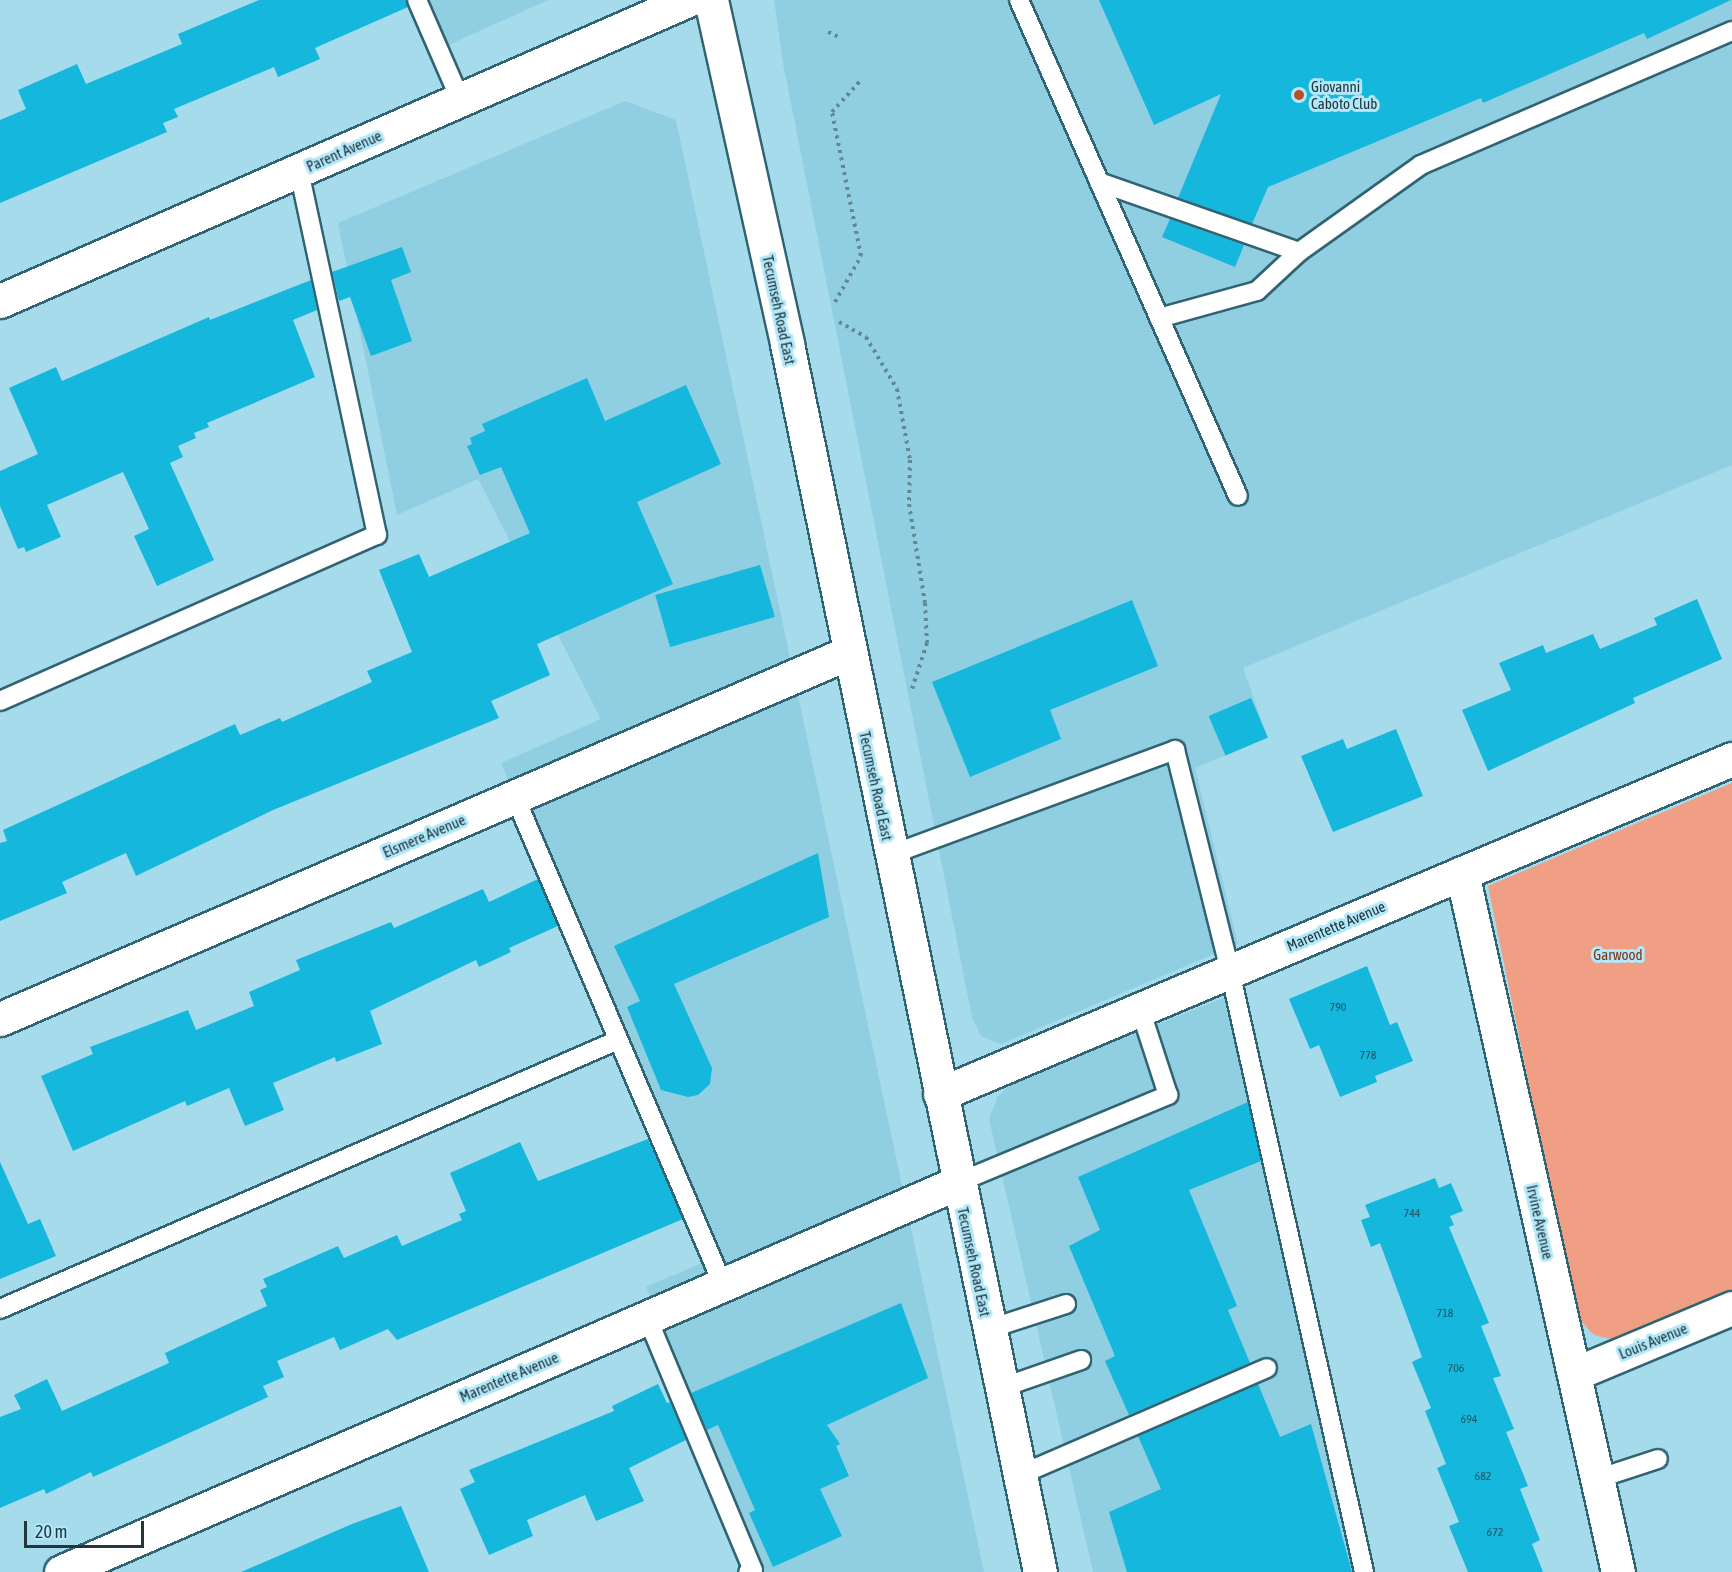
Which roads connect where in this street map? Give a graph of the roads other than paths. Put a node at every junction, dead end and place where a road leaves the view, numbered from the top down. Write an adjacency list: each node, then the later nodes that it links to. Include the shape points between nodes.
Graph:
1 (417, 0): 6 (lane)
2 (688, 0): 6 (street, Parent Avenue)
3 (711, 0): 13 (street, Tecumseh Road East, via 787,344)
4 (1019, 0): 8 (lane)
5 (1732, 31): 9 (lane, via 1421,165)
6 (460, 99): 7 (street, Parent Avenue)
7 (299, 170): 10 (street, Parent Avenue); 14 (lane, via 377,535)
8 (1099, 182): 9 (lane); 11 (lane)
9 (1299, 252): 11 (lane, via 1257,291)
10 (0, 301)
11 (1159, 318): 12 (lane)
12 (1238, 496)
13 (848, 653): 16 (street, Elsmere Avenue); 17 (street, Tecumseh Road East)
14 (0, 701)
15 (1732, 759): 18 (street, Marentette Avenue)
16 (514, 797): 21 (street, Elsmere Avenue); 22 (lane)
17 (890, 855): 19 (lane, via 1174,750); 23 (street, Tecumseh Road East)
18 (1462, 873): 19 (street, Marentette Avenue); 33 (street, Irvine Avenue)
19 (1230, 971): 20 (street, Marentette Avenue); 41 (lane)
20 (1140, 1009): 23 (street, Marentette Avenue); 24 (lane, via 1168,1095)
21 (0, 1019)
22 (618, 1040): 25 (lane); 28 (lane)
23 (940, 1094): 24 (street, Tecumseh Road East)
24 (957, 1183): 25 (street, Marentette Avenue); 30 (street, Tecumseh Road East)
25 (723, 1285): 29 (street, Marentette Avenue)
26 (1066, 1304): 30 (lane)
27 (1732, 1308): 33 (street, Louis Avenue)
28 (0, 1309)
29 (647, 1317): 38 (street, Marentette Avenue); 39 (lane, via 753,1570)
30 (989, 1329): 34 (street, Tecumseh Road East)
31 (1081, 1360): 34 (lane)
32 (1267, 1368): 36 (lane)
33 (1574, 1374): 37 (street, Irvine Avenue)
34 (1001, 1388): 36 (street, Tecumseh Road East)
35 (1658, 1459): 37 (lane)
36 (1020, 1475): 40 (street, Tecumseh Road East)
37 (1597, 1479): 42 (street, Irvine Avenue)
38 (61, 1572)
39 (748, 1572)
40 (1040, 1572)
41 (1364, 1572)
42 (1618, 1572)

